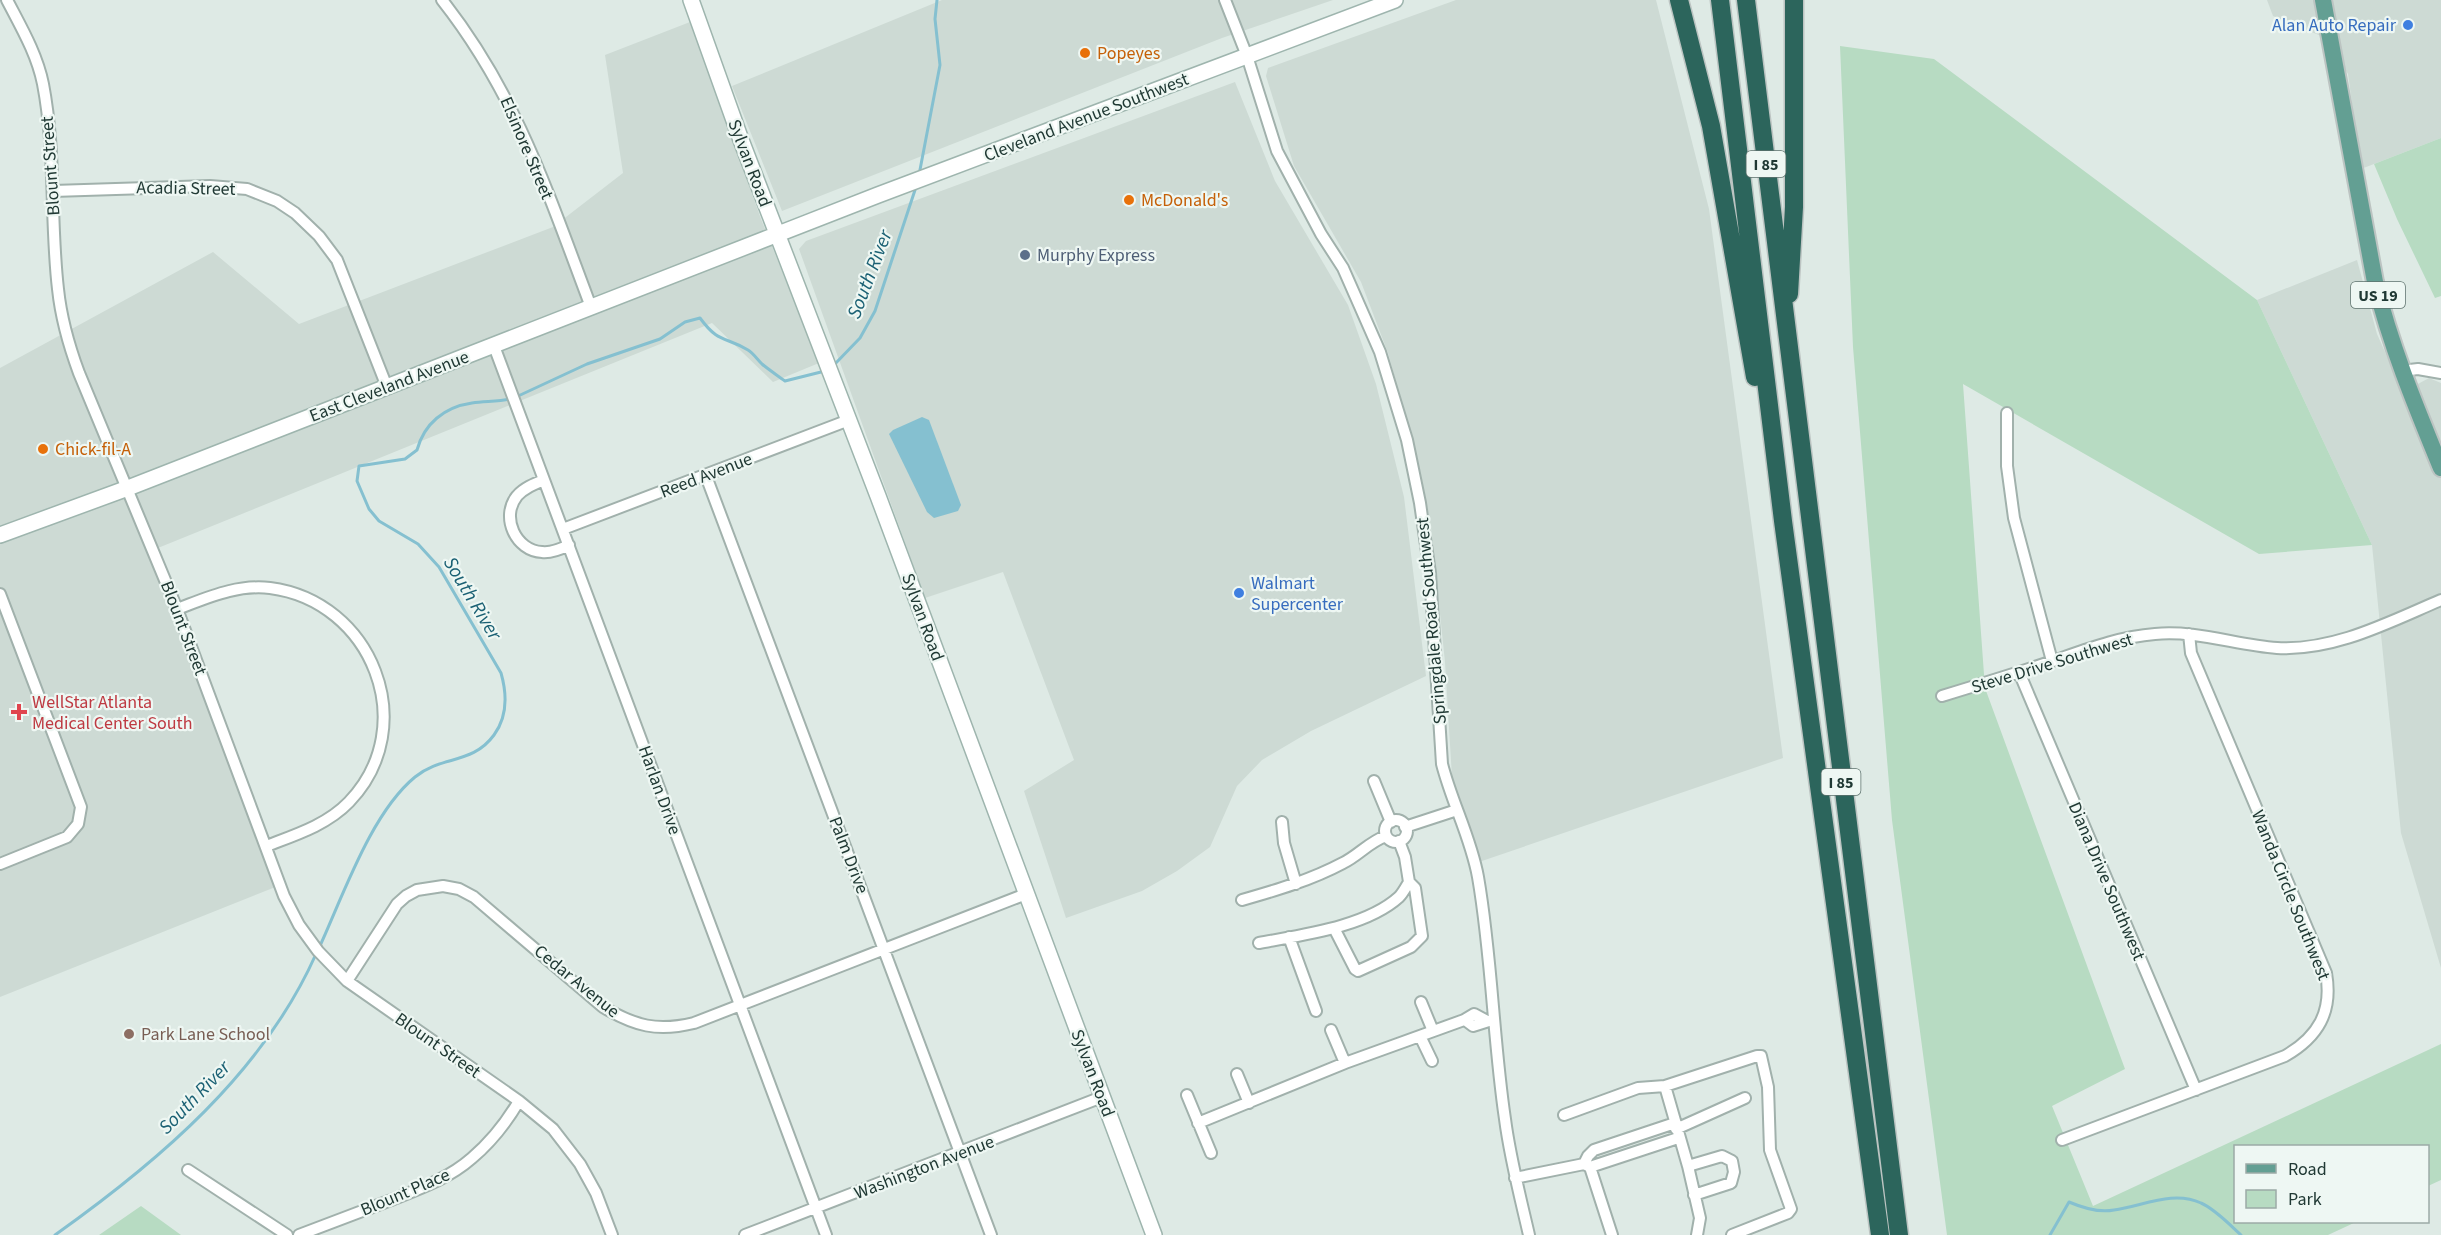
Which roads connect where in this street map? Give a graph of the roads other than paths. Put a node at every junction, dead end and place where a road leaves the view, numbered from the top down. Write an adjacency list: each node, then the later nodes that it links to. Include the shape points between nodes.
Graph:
1 (7, 0): 12 (street, Blount Street, via 30,46 42,82 49,124)
2 (442, 0): 14 (street, Elsinore Street, via 511,105)
3 (691, 0): 13 (main road, Sylvan Road)
4 (1225, 0): 11 (street, Springdale Road Southwest)
5 (1395, 0): 11 (main road, Cleveland Avenue Southwest)
6 (1679, 0): 26 (highway, via 1711,126 1739,297)
7 (1720, 0): 26 (highway, I 85)
8 (1746, 0): 15 (highway, I 85)
9 (1794, 0): 15 (highway, via 1794,207)
10 (2323, 0): 17 (main road, US 19, via 2375,282)
11 (1247, 56): 13 (main road, Cleveland Avenue Southwest); 38 (street, Springdale Road Southwest, via 1277,151 1343,268 1380,352 1407,440 1430,573 1442,764)
12 (52, 191): 19 (street, Acadia Street, via 210,186 247,189 277,201 319,236 337,260); 25 (street, Blount Street, via 58,289 66,335)
13 (778, 236): 14 (main road, East Cleveland Avenue); 21 (main road, Sylvan Road)
14 (591, 307): 16 (main road, East Cleveland Avenue)
15 (1785, 328): 96 (highway, I 85)
16 (494, 346): 19 (main road, East Cleveland Avenue); 24 (street, Harlan Drive)
17 (2401, 371): 18 (street); 22 (main road, US 19)
18 (2441, 373)
19 (387, 387): 25 (main road, East Cleveland Avenue)
20 (2007, 413): 34 (street, via 2007,466 2014,518)
21 (849, 420): 23 (street, Reed Avenue); 48 (main road, Sylvan Road)
22 (2441, 468)
23 (706, 476): 27 (street, Reed Avenue); 53 (street, Palm Drive)
24 (544, 480): 27 (street, Harlan Drive); 29 (street, via 516,497 510,512 511,527 521,543 534,551 550,552)
25 (128, 488): 28 (main road, East Cleveland Avenue); 32 (street, Blount Street)
26 (1783, 521): 95 (highway, I 85)
27 (563, 529): 29 (street, Harlan Drive)
28 (0, 535)
29 (569, 545): 56 (street, Harlan Drive)
30 (0, 594): 45 (street, via 81,807 78,824 67,837)
31 (2441, 600): 33 (street, Steve Drive Southwest, via 2321,645 2276,648)
32 (177, 609): 44 (street, Blount Street); 44 (street, via 240,589 268,588 296,594 324,607 346,624 363,646 376,673 383,700 384,729 377,758 365,783 349,803 327,820)
33 (2190, 634): 34 (street, Steve Drive Southwest, via 2125,637); 66 (street, Wanda Circle Southwest, via 2191,653 2326,973 2329,991 2319,1024 2300,1047)
34 (2052, 661): 35 (street, Steve Drive Southwest)
35 (2019, 672): 36 (street, Steve Drive Southwest); 66 (street, Diana Drive Southwest)
36 (1942, 696)
37 (1374, 780): 40 (street)
38 (1457, 810): 41 (street); 58 (street, Springdale Road Southwest, via 1478,876)
39 (1282, 822): 47 (street)
40 (1391, 822): 41 (street, via 1401,822); 42 (street)
41 (1405, 827): 43 (street, via 1406,834)
42 (1386, 836): 43 (street); 47 (street, via 1374,840 1347,861)
43 (1399, 841): 46 (street)
44 (266, 846): 54 (street, Blount Street, via 299,925)
45 (0, 864)
46 (1409, 882): 50 (street, via 1399,897); 50 (street, via 1415,888 1422,936 1411,947 1358,970)
47 (1296, 884): 49 (street)
48 (1026, 894): 53 (street, Cedar Avenue); 68 (main road, Sylvan Road)
49 (1242, 900)
50 (1334, 928): 51 (street)
51 (1289, 937): 52 (street); 57 (street)
52 (1259, 943)
53 (885, 949): 56 (street, Cedar Avenue); 76 (street, Palm Drive)
54 (347, 981): 56 (street, Cedar Avenue, via 397,904 417,890 442,886 474,897 603,1007 627,1022 677,1028); 70 (street, Blount Street)
55 (1421, 1002): 60 (street)
56 (741, 1005): 83 (street, Harlan Drive)
57 (1316, 1011)
58 (1491, 1020): 60 (street, via 1473,1026 1465,1020); 81 (street, Springdale Road Southwest)
59 (1331, 1030): 63 (street)
60 (1433, 1031): 61 (street)
61 (1420, 1036): 62 (street); 63 (street)
62 (1432, 1061)
63 (1345, 1063): 71 (street)
64 (1237, 1074): 71 (street)
65 (1665, 1086): 72 (street, via 1638,1088); 74 (street); 94 (street, via 1757,1056 1763,1059 1770,1150 1791,1211)
66 (2196, 1090): 75 (street, Wanda Circle Southwest)
67 (1187, 1095): 73 (street)
68 (1102, 1097): 76 (street, Washington Avenue); 90 (main road, Sylvan Road)
69 (1745, 1098): 74 (street)
70 (519, 1101): 85 (street, Blount Place, via 490,1142 451,1174); 86 (street, Blount Street, via 553,1130 580,1164)
71 (1249, 1103): 73 (street)
72 (1564, 1115)
73 (1198, 1124): 77 (street)
74 (1676, 1130): 78 (street); 78 (street, via 1594,1150 1588,1156); 79 (street)
75 (2062, 1140)
76 (960, 1153): 83 (street, Washington Avenue); 89 (street, Palm Drive)
77 (1211, 1153)
78 (1587, 1166): 81 (street); 92 (street)
79 (1688, 1166): 82 (street); 82 (street, via 1722,1156 1732,1161 1731,1183)
80 (188, 1170): 84 (street)
81 (1515, 1178): 91 (street, Springdale Road Southwest)
82 (1694, 1195): 93 (street, via 1700,1218)
83 (816, 1209): 87 (street, Washington Avenue); 88 (street, Harlan Drive)
84 (286, 1235)
85 (299, 1235)
86 (612, 1235)
87 (745, 1235)
88 (826, 1235)
89 (991, 1235)
90 (1154, 1235)
91 (1529, 1235)
92 (1612, 1235)
93 (1697, 1235)
94 (1732, 1235)
95 (1880, 1235)
96 (1899, 1235)

